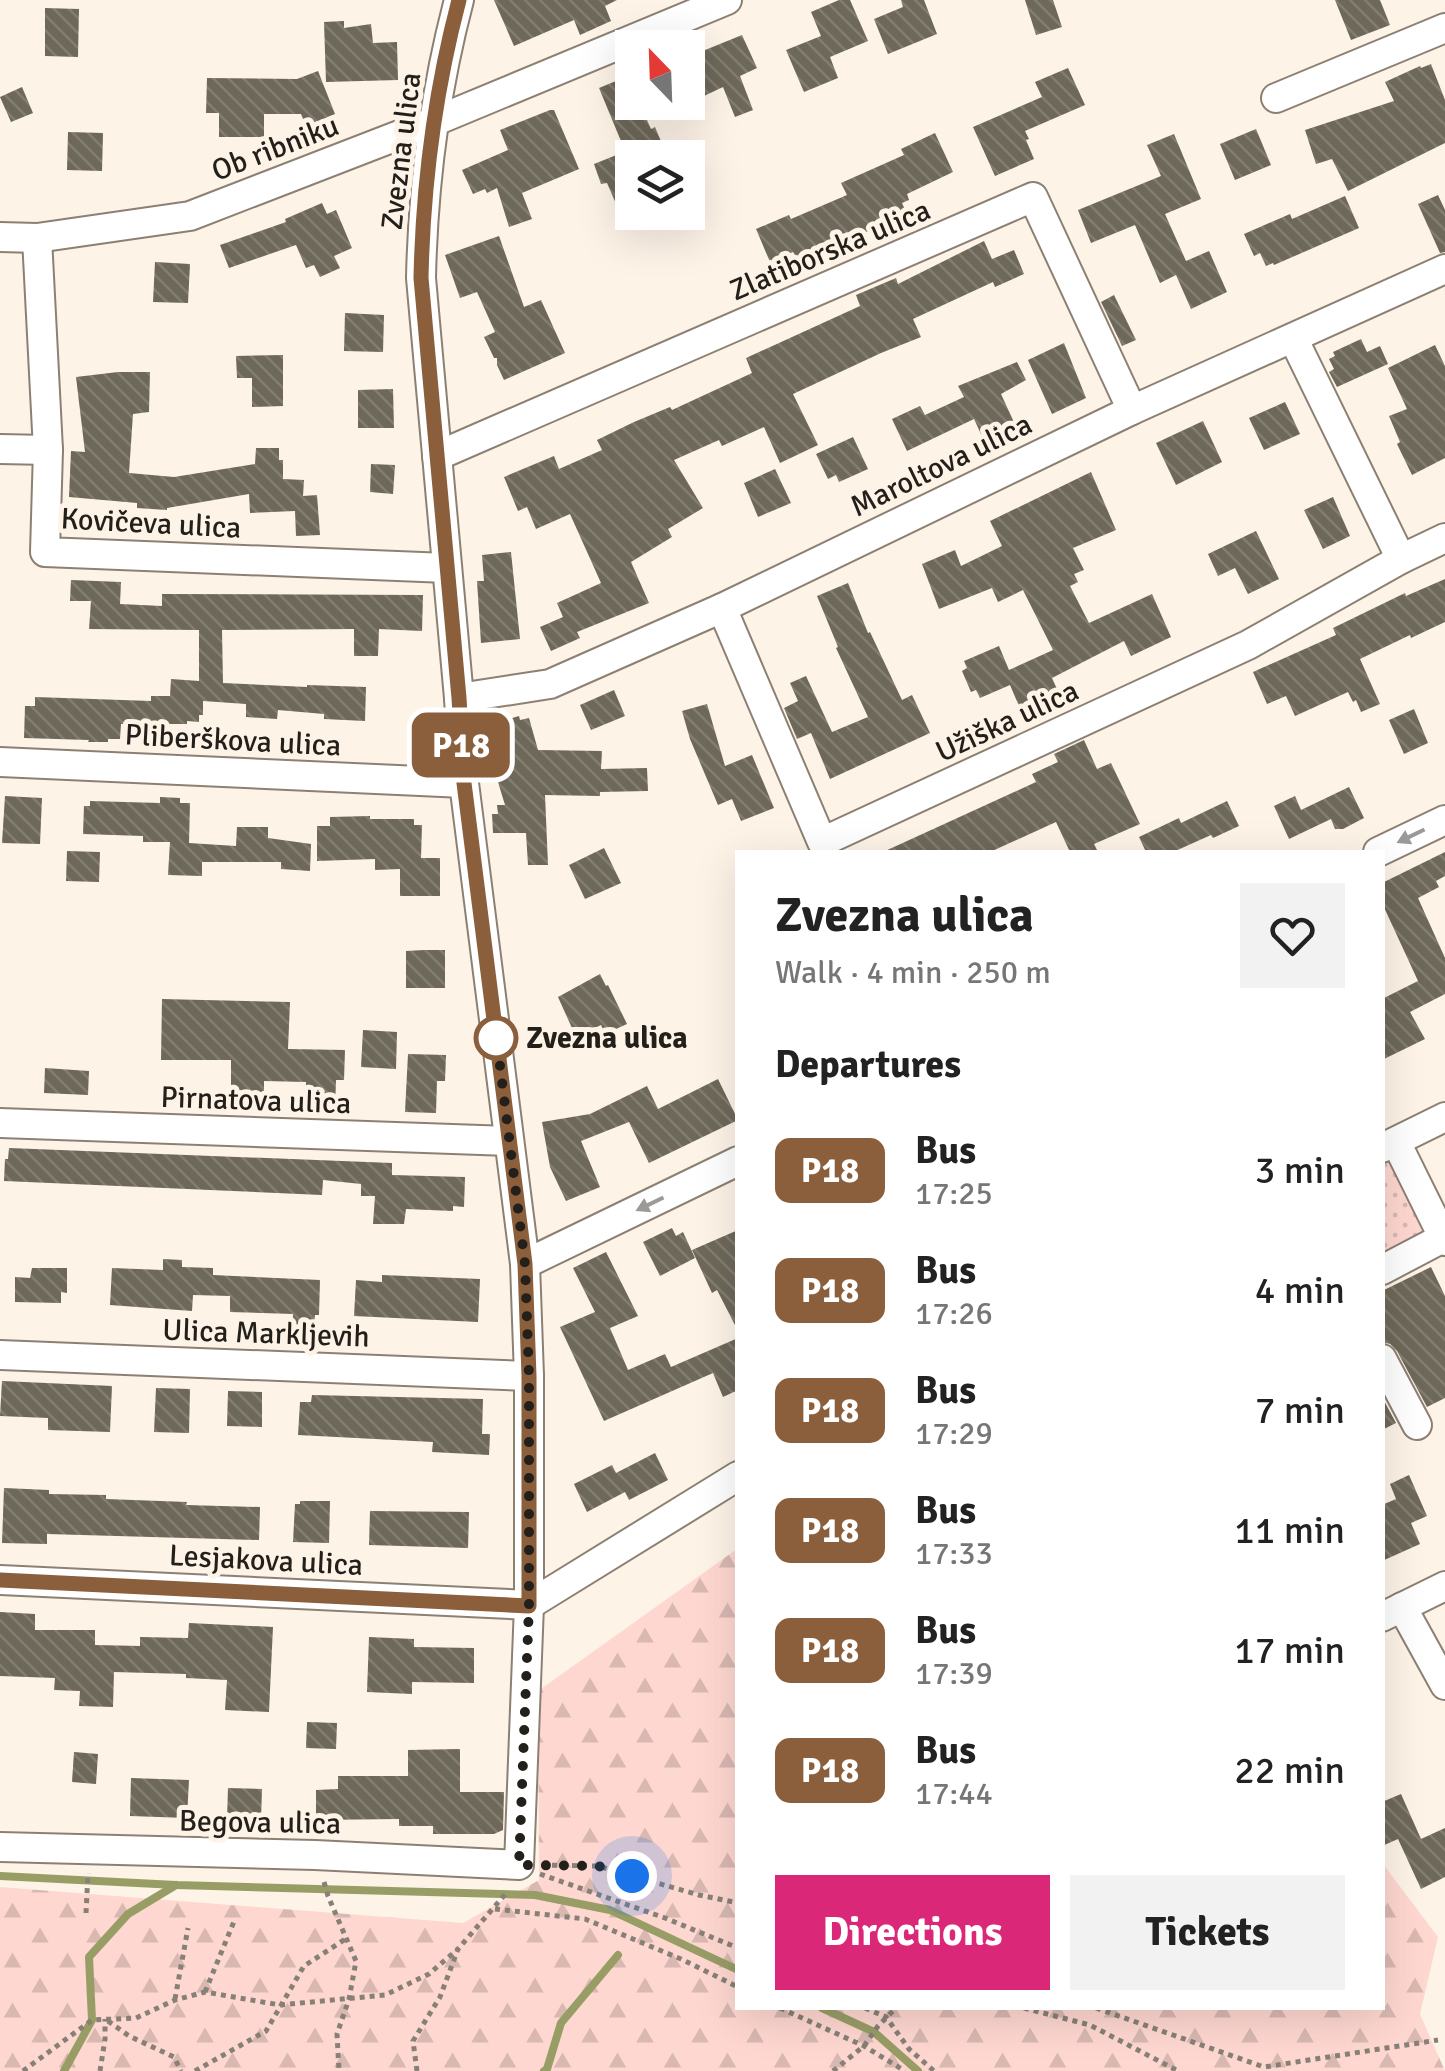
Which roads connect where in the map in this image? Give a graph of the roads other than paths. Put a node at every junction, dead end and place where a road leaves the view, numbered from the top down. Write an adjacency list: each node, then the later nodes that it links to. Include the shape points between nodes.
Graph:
1 (459, 0): 5 (street, Zvezna ulica)
2 (728, 0): 5 (street, Ob ribniku)
3 (1445, 28): 4 (street)
4 (1276, 98)
5 (433, 122): 7 (street, Ob ribniku, via 190,216); 13 (street, Zvezna ulica, via 421,278)
6 (0, 237): 7 (street, Ob ribniku)
7 (37, 238): 12 (street, Kovičeva ulica)
8 (1445, 270): 9 (street, Maroltova ulica)
9 (1293, 338): 10 (street, Maroltova ulica); 15 (street)
10 (1132, 410): 13 (street, Zlatiborska ulica, via 1033,198); 17 (street, Maroltova ulica)
11 (0, 449): 12 (street)
12 (48, 450): 16 (street, Kovičeva ulica, via 45,552)
13 (437, 456): 16 (street, Zvezna ulica)
14 (1445, 538): 15 (street, Užiška ulica)
15 (1401, 559): 17 (street, Užiška ulica, via 1248,645 822,842)
16 (447, 568): 18 (street, Zvezna ulica)
17 (722, 608): 18 (street, Maroltova ulica, via 550,684)
18 (459, 698): 20 (street, Zvezna ulica)
19 (0, 762): 20 (street, Pliberškova ulica)
20 (464, 783): 25 (street, Zvezna ulica)
21 (1445, 820): 22 (street, one-way to 22)
22 (1382, 850)
23 (1445, 1117): 26 (street)
24 (0, 1123): 25 (street, Pirnatova ulica)
25 (509, 1142): 29 (street, Zvezna ulica)
26 (1389, 1145): 28 (street)
27 (735, 1163): 29 (street, one-way to 29)
28 (1444, 1240): 30 (street)
29 (525, 1264): 33 (street, Zvezna ulica)
30 (1385, 1269)
31 (0, 1355): 33 (street, Ulica Markljevih)
32 (1385, 1365): 34 (street)
33 (529, 1376): 38 (street, Zvezna ulica)
34 (1417, 1425)
35 (735, 1478): 38 (street)
36 (0, 1580): 38 (street, Lesjakova ulica)
37 (1445, 1586): 39 (street)
38 (529, 1606): 42 (street, Zvezna ulica)
39 (1392, 1612): 40 (street)
40 (1445, 1685)
41 (0, 1847): 42 (street, Begova ulica)
42 (519, 1865)

